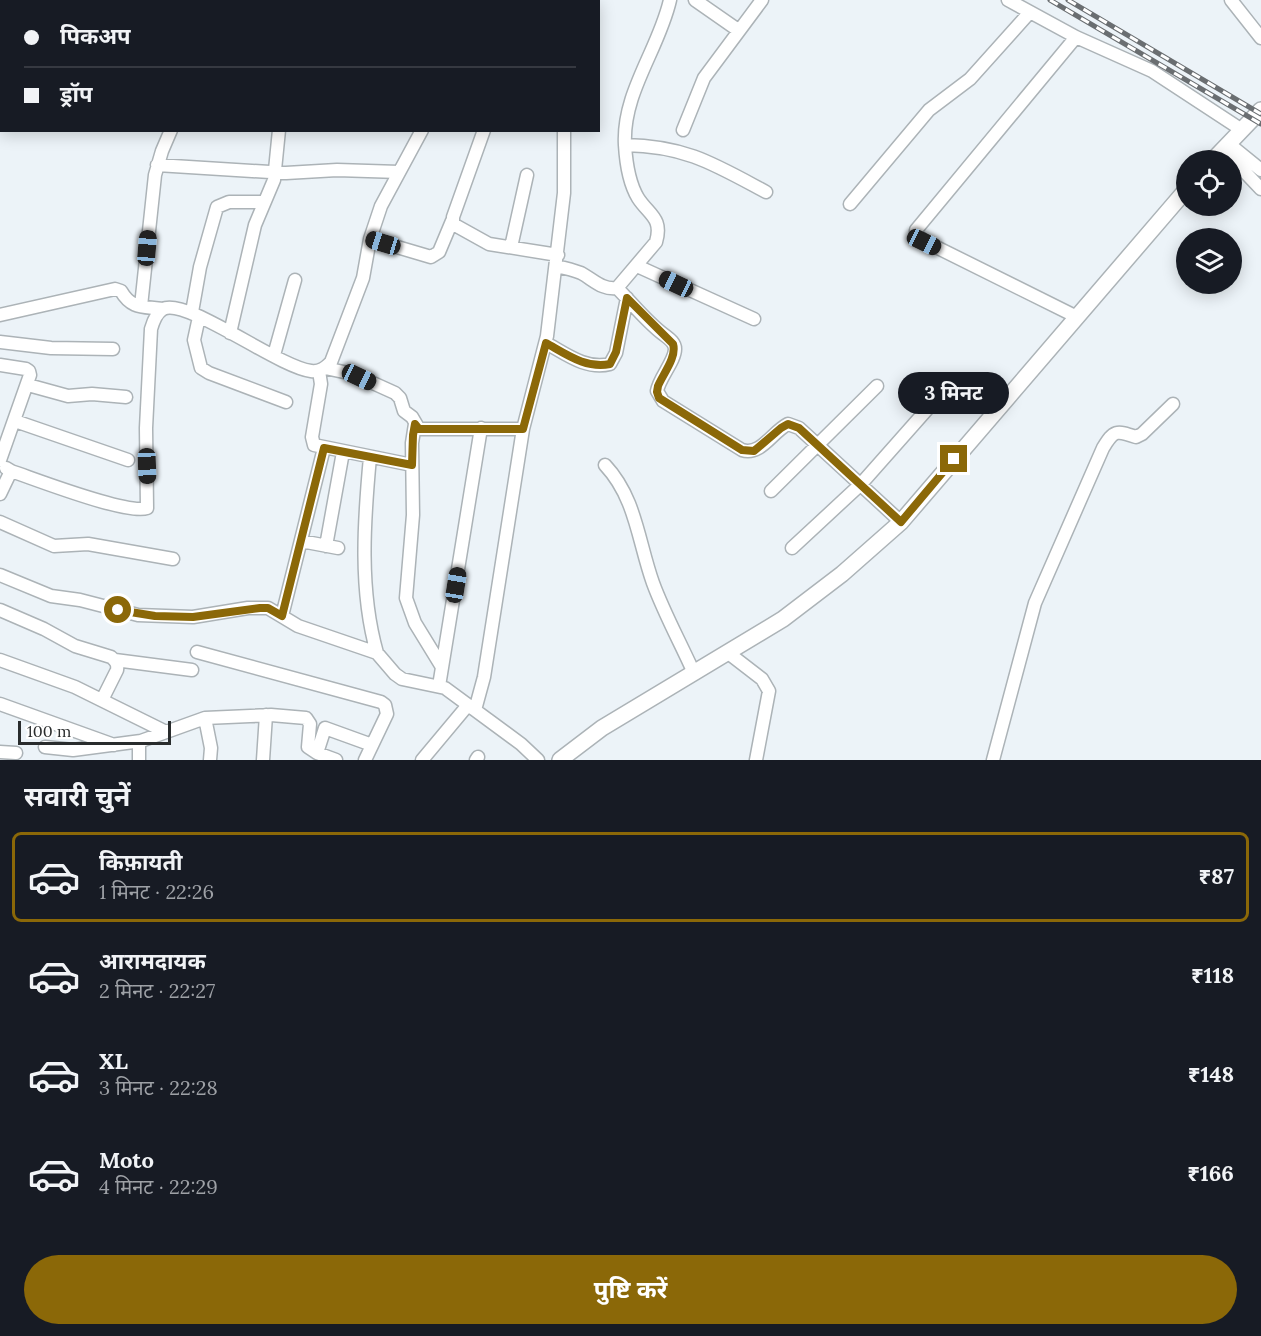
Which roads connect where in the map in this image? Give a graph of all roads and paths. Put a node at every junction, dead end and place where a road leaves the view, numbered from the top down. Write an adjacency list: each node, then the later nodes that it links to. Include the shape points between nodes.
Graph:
1 (670, 0): 18 (street, via 630,105)
2 (695, 0): 7 (street)
3 (762, 0): 7 (street)
4 (1008, 0): 6 (street)
5 (1231, 0): 9 (street)
6 (1030, 12): 8 (street); 31 (street, via 970,79 929,110)
7 (738, 30): 11 (street, via 704,78)
8 (1076, 38): 12 (street, via 1152,71); 44 (street, via 916,234 924,242)
9 (1261, 38)
10 (1261, 110): 12 (main road)
11 (683, 130)
12 (1242, 130): 19 (main road)
13 (170, 132): 21 (street)
14 (279, 132): 24 (street)
15 (421, 132): 25 (street)
16 (483, 132): 32 (street)
17 (563, 132): 35 (street, via 564,193)
18 (625, 145): 28 (street, via 667,148 697,156); 36 (street, via 633,187 658,227 656,242)
19 (1223, 150)
20 (1242, 161): 23 (street)
21 (157, 165): 24 (street); 40 (street)
22 (1242, 170): 27 (street)
23 (1261, 170)
24 (275, 172): 25 (street); 29 (street)
25 (399, 172): 33 (street, via 381,206)
26 (527, 175): 34 (street)
27 (1261, 189)
28 (766, 192)
29 (264, 202): 42 (street, via 229,202 217,207 200,267); 46 (street)
30 (1176, 202): 44 (main road)
31 (850, 204)
32 (452, 221): 33 (street, via 435,256); 34 (street, via 483,242)
33 (370, 239): 52 (street, via 363,278 331,362)
34 (511, 247): 35 (street)
35 (557, 260): 38 (street, via 607,288); 48 (street)
36 (637, 266): 38 (street); 45 (street)
37 (295, 280): 50 (street)
38 (617, 288): 39 (street)
39 (627, 298): 48 (street, via 610,364 580,362); 63 (street, via 673,344 673,357 658,386 663,401 748,452 759,448 788,424)
40 (141, 306): 41 (street); 43 (street, via 129,303 121,291 115,290)
41 (164, 309): 42 (street, via 171,307); 71 (street, via 151,328 147,508 115,504)
42 (196, 314): 46 (street); 57 (street, via 194,340 201,368)
43 (0, 315)
44 (1077, 316): 76 (main road)
45 (754, 320)
46 (230, 333): 50 (street)
47 (0, 342): 49 (street)
48 (546, 343): 62 (street)
49 (113, 349)
50 (274, 355): 52 (street, via 310,371)
51 (0, 365): 53 (street, via 29,371)
52 (322, 369): 60 (street, via 353,374 395,393); 64 (street, via 312,442)
53 (28, 385): 55 (street, via 68,396); 59 (street)
54 (877, 386): 63 (street)
55 (126, 397)
56 (938, 397): 72 (street)
57 (286, 402)
58 (1173, 404): 114 (street, via 1142,435 1113,434 1103,448 1035,603)
59 (15, 421): 67 (street); 68 (street)
60 (415, 424): 61 (street, via 419,429); 69 (street)
61 (481, 428): 62 (street); 88 (street)
62 (523, 429): 94 (street, via 484,677)
63 (819, 444): 72 (street); 73 (street)
64 (324, 448): 65 (street); 77 (street)
65 (343, 452): 66 (street); 77 (street, via 332,547)
66 (370, 457): 69 (street); 85 (street, via 364,525 368,615)
67 (0, 460)
68 (128, 460)
69 (412, 465): 88 (street, via 413,515 406,598 415,623)
70 (605, 465): 90 (street, via 626,494 654,587)
71 (5, 468): 74 (street)
72 (861, 484): 76 (street); 78 (street)
73 (771, 491)
74 (0, 494)
75 (0, 522): 79 (street, via 54,546 78,543)
76 (901, 522): 84 (main road, via 792,612)
77 (301, 541): 82 (street)
78 (792, 548)
79 (173, 559)
80 (0, 575): 82 (street, via 51,596 138,615 193,617 268,608)
81 (0, 610): 87 (street, via 75,646)
82 (282, 616): 85 (street, via 298,626)
83 (197, 652): 100 (street, via 381,702 387,714)
84 (727, 652): 90 (main road); 113 (street, via 762,679 769,691)
85 (376, 653): 91 (street, via 402,679)
86 (0, 660): 92 (street)
87 (115, 660): 89 (street); 92 (street, via 117,670)
88 (442, 667): 91 (street)
89 (192, 670)
90 (693, 671): 112 (main road, via 602,728)
91 (439, 686): 94 (street)
92 (102, 700): 97 (street)
93 (0, 705): 99 (street)
94 (471, 708): 110 (street); 111 (street)
95 (266, 715): 96 (street); 104 (street, via 306,718 310,724 307,743); 107 (street)
96 (205, 718): 97 (street); 106 (street)
97 (166, 732): 98 (street)
98 (141, 741): 99 (street); 105 (street)
99 (114, 745): 101 (street, via 67,750)
100 (372, 745): 104 (street, via 325,728); 109 (street)
101 (45, 747)
102 (0, 752): 103 (street)
103 (16, 753)
104 (312, 754): 108 (street)
105 (139, 760)
106 (210, 760)
107 (263, 760)
108 (336, 760)
109 (365, 760)
110 (422, 760)
111 (538, 760)
112 (560, 760)
113 (756, 760)
114 (993, 760)

